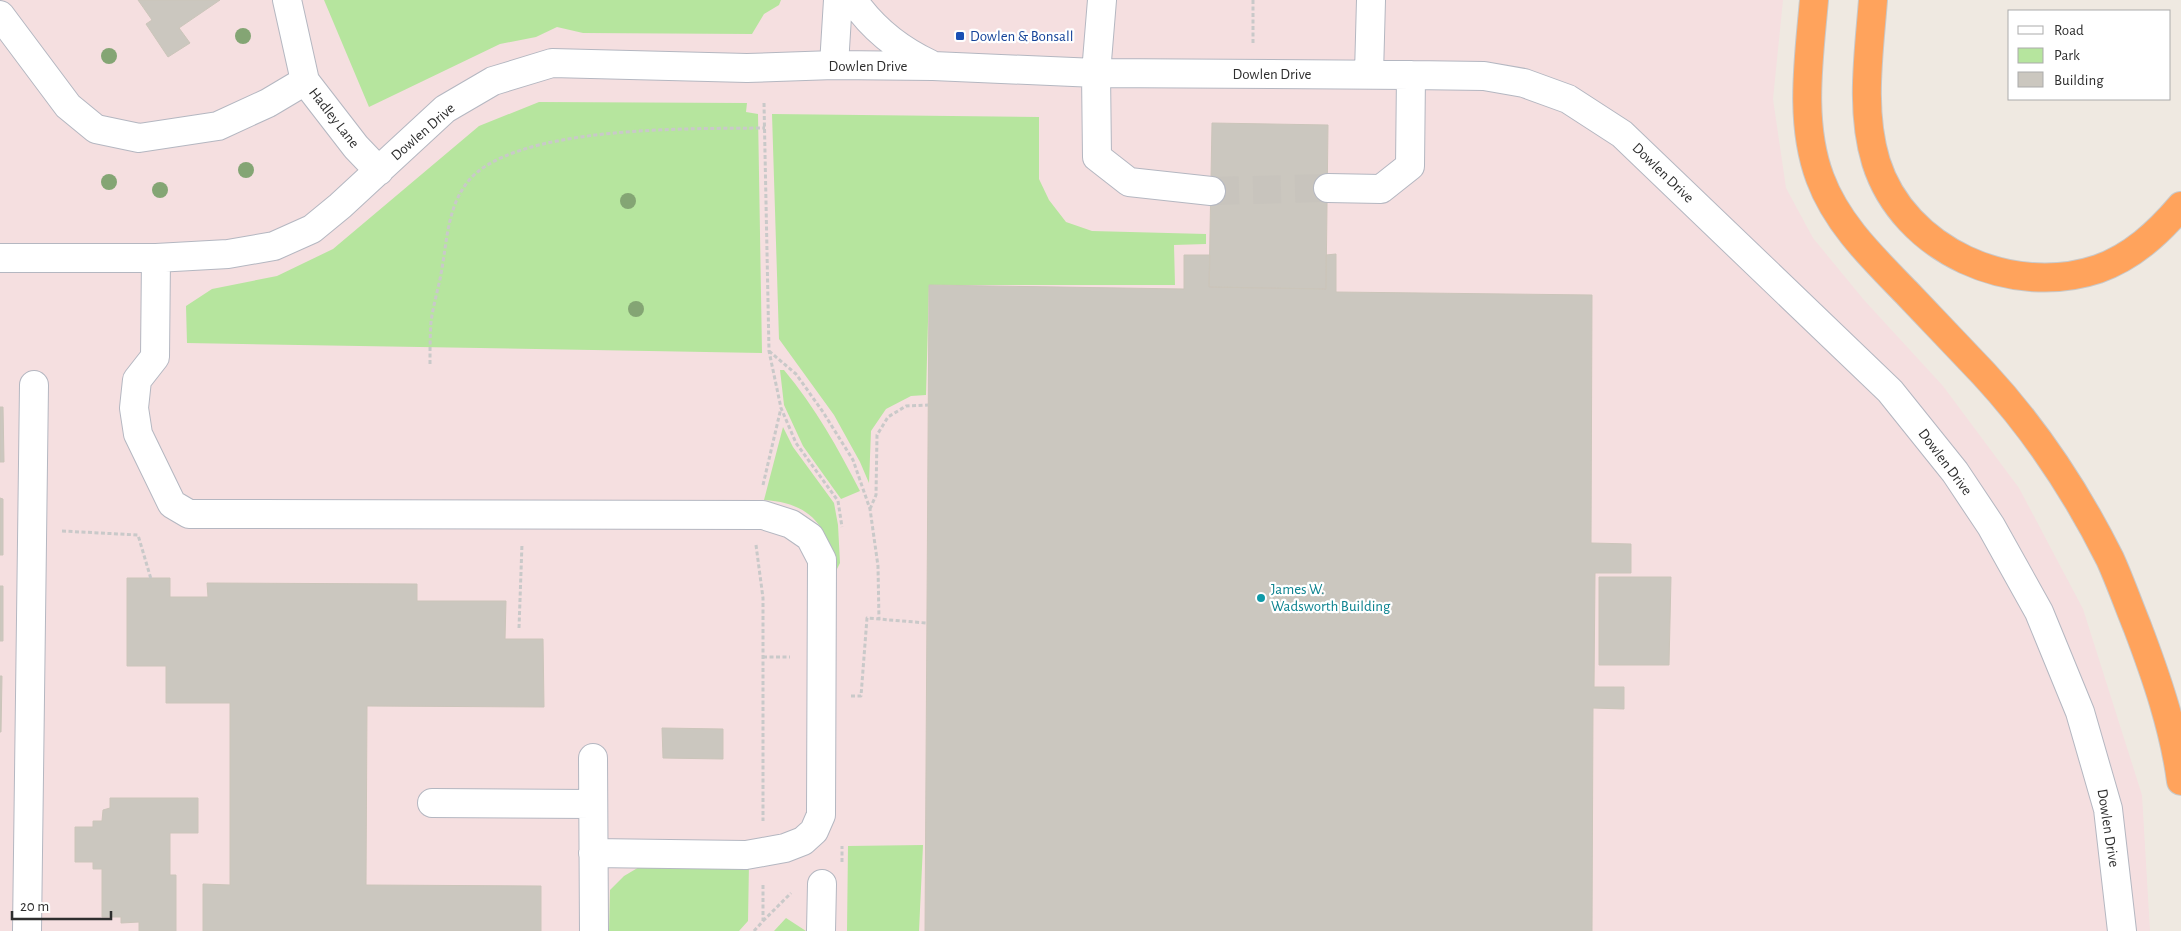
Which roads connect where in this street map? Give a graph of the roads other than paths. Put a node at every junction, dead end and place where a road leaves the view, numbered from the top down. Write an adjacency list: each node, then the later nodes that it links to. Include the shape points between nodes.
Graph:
1 (287, 0): 14 (street, Hadley Lane)
2 (838, 0): 9 (street)
3 (853, 0): 10 (street, via 892,43)
4 (1102, 0): 11 (street)
5 (1371, 0): 12 (street)
6 (1814, 0): 23 (highway, via 1807,105 1811,143 1820,178 1850,231 1999,391 2072,492 2110,560 2148,654 2168,715)
7 (1873, 0): 18 (highway, via 1867,113 1876,163 1889,191 1907,215 1928,236 1954,254 1980,267 2010,274 2067,276 2098,269 2122,258 2152,237)
8 (0, 15): 14 (street, via 68,106 96,129 138,138 218,126 268,103)
9 (834, 65): 10 (street, Dowlen Drive); 15 (street, Dowlen Drive, via 747,68 552,63 493,81 445,109)
10 (933, 66): 11 (street, Dowlen Drive)
11 (1096, 73): 12 (street, Dowlen Drive); 17 (street, via 1097,157 1129,182)
12 (1369, 74): 13 (street, Dowlen Drive)
13 (1411, 75): 16 (street, via 1410,166 1382,189); 31 (street, Dowlen Drive, via 1484,76 1524,83 1568,99 1614,129 1890,391 1955,472 1991,526 2039,612 2080,712 2108,809)
14 (305, 81): 15 (street, Hadley Lane, via 356,147)
15 (380, 171): 20 (street, Dowlen Drive, via 312,229 274,246 228,254)
16 (1328, 188)
17 (1210, 191)
18 (2181, 206)
19 (0, 258): 20 (street, Dowlen Drive)
20 (156, 258): 26 (street, via 155,357 137,380 134,408 138,434 172,504 189,514 763,515 791,524 810,537 822,560 821,815 814,831 785,848 746,855)
21 (34, 385): 28 (street)
22 (593, 758): 25 (street)
23 (2181, 781)
24 (432, 803): 25 (street)
25 (592, 804): 26 (street)
26 (593, 853): 29 (street)
27 (822, 884): 30 (street)
28 (27, 931)
29 (594, 931)
30 (821, 931)
31 (2122, 931)

